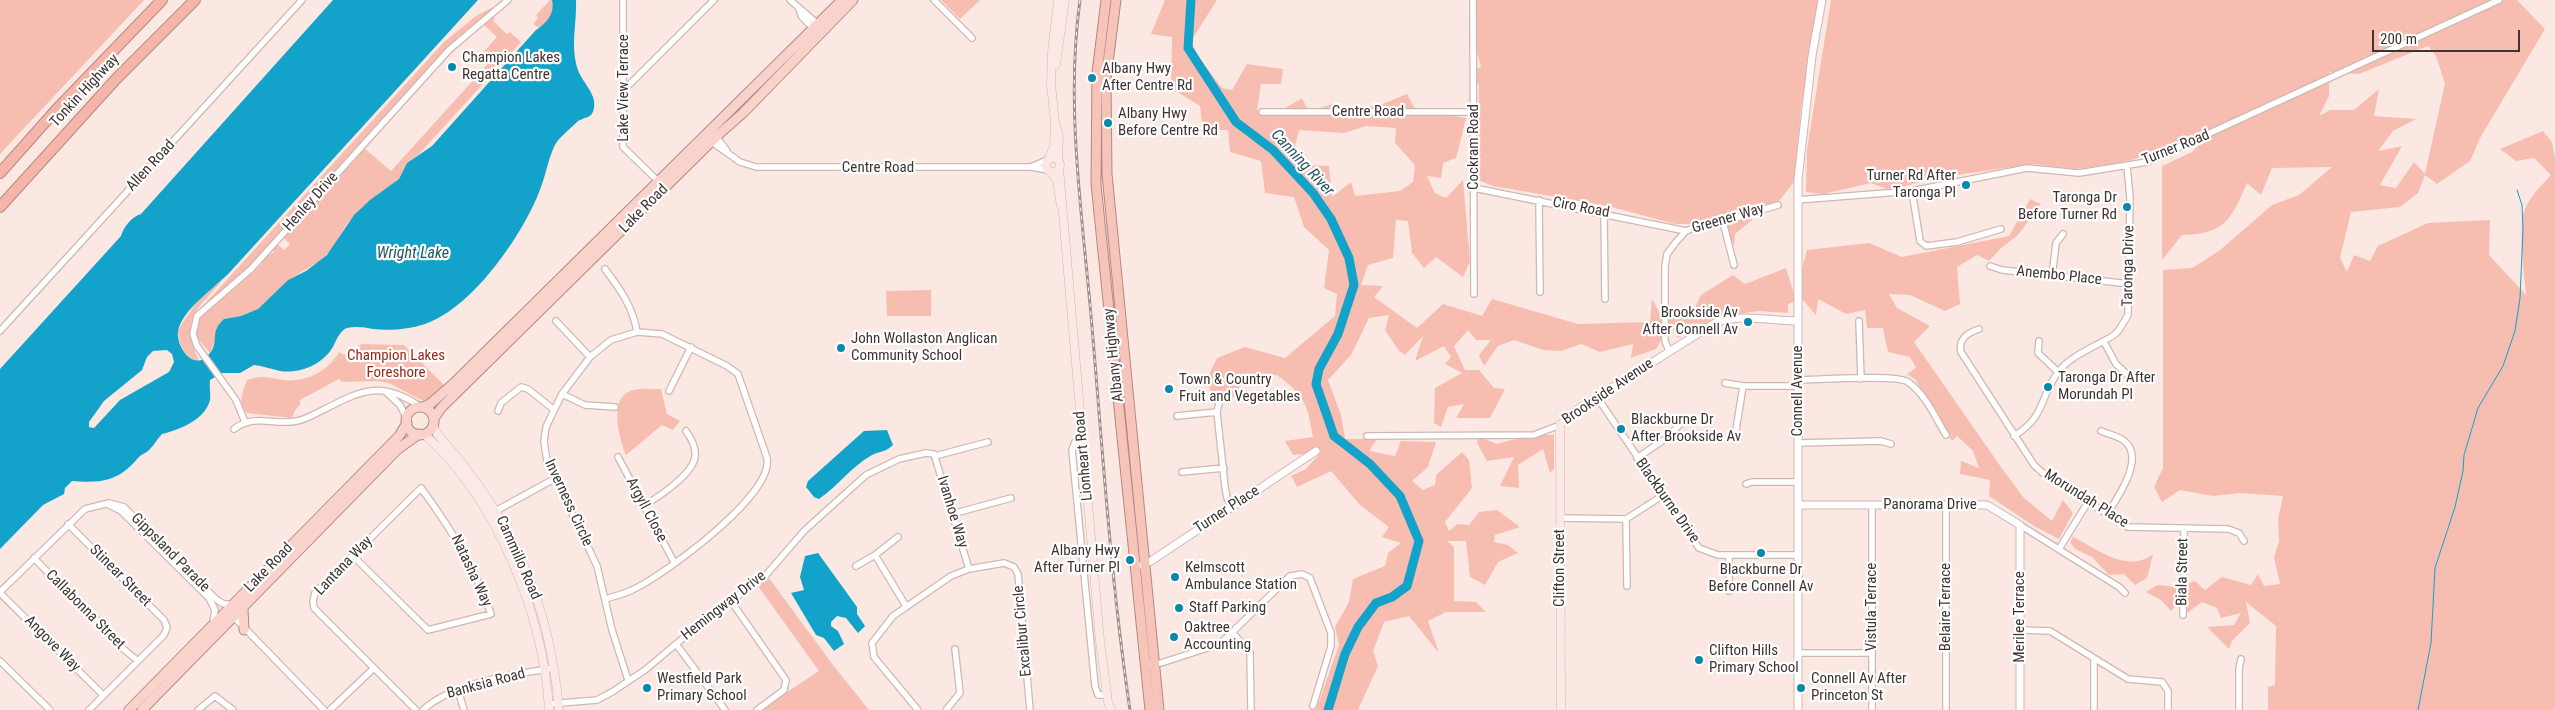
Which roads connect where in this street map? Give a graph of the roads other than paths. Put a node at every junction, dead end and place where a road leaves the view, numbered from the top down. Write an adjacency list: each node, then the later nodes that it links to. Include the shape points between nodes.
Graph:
1 (162, 0): 33 (highway, Tonkin Highway)
2 (195, 0): 40 (highway, Tonkin Highway, via 117,78)
3 (302, 0): 59 (street, Allen Road)
4 (508, 0): 86 (street, Henley Drive, via 449,50 251,269 199,314 194,323 194,334 200,351 236,400)
5 (623, 0): 20 (street, Lake View Terrace)
6 (714, 0): 20 (street, via 629,85)
7 (790, 0): 18 (street)
8 (842, 0): 18 (main road, Lake Road)
9 (854, 0): 18 (main road, Lake Road)
10 (934, 0): 19 (street)
11 (1058, 0): 21 (main road, Lionheart Road, via 1052,52)
12 (1064, 0): 21 (main road, Lionheart Road)
13 (1106, 0): 29 (highway, Albany Highway, via 1097,73)
14 (1116, 0): 27 (highway, Albany Highway, via 1106,78)
15 (1473, 0): 23 (street, Cockram Road)
16 (1822, 0): 38 (street, Connell Avenue, via 1799,163)
17 (2499, 0): 30 (street, Turner Road, via 2174,151)
18 (819, 29): 25 (main road, Lake Road)
19 (972, 38)
20 (622, 87): 34 (street, Lake View Terrace, via 623,147)
21 (1053, 102): 24 (main road, Lionheart Road)
22 (1262, 112): 23 (street, Centre Road)
23 (1474, 112): 35 (street, Cockram Road)
24 (1055, 123): 26 (main road, Lionheart Road, via 1054,146); 28 (main road, Lionheart Road, via 1059,136)
25 (710, 136): 31 (street, Centre Road, via 740,162 756,167); 34 (main road, Lake Road)
26 (1048, 160): 28 (main road); 31 (street, Centre Road); 32 (main road, Lionheart Road, via 1046,166)
27 (1106, 163): 29 (highway); 76 (highway, Albany Highway)
28 (1059, 164): 32 (main road); 41 (main road, Lionheart Road, via 1064,197)
29 (1095, 164): 77 (highway, Albany Highway)
30 (2127, 166): 36 (street, Turner Road, via 2080,174 2027,168); 51 (street, Taronga Drive)
31 (1031, 167): 32 (street, Centre Road)
32 (1049, 171): 41 (main road, Lionheart Road, via 1057,181)
33 (0, 173)
34 (661, 184): 79 (main road, Lake Road, via 453,384); 87 (main road, Lake Road, via 442,407)
35 (1474, 188): 37 (street, Ciro Road); 53 (street, Cockram Road)
36 (1912, 191): 38 (street, Turner Road); 44 (street, via 1920,241 1926,246 1957,242)
37 (1539, 200): 42 (street, Ciro Road); 52 (street)
38 (1797, 200): 55 (street, Connell Avenue)
39 (1778, 205): 43 (street, Greener Way)
40 (0, 207)
41 (1062, 210): 98 (main road, Lionheart Road)
42 (1604, 213): 45 (street, Ciro Road); 54 (street)
43 (1723, 222): 45 (street, Greener Way, via 1708,222); 47 (street)
44 (2001, 229)
45 (1686, 231): 64 (street, Greener Way, via 1667,254 1665,336)
46 (2063, 234): 50 (street, via 2056,243)
47 (1734, 265)
48 (1990, 266): 50 (street, Anembo Place)
49 (605, 269): 60 (street, via 626,299)
50 (2052, 276): 51 (street, Anembo Place)
51 (2130, 284): 62 (street, Taronga Drive, via 2130,308 2124,323)
52 (1540, 292)
53 (1474, 294)
54 (1605, 299)
55 (1798, 318): 64 (street, Brookside Avenue, via 1721,321); 70 (street, Connell Avenue)
56 (556, 321): 65 (street)
57 (1859, 321): 68 (street)
58 (1979, 329): 97 (street, Morundah Place, via 1962,339 1959,345 1961,352)
59 (0, 331)
60 (637, 332): 63 (street, Inverness Circle, via 658,333); 65 (street, Inverness Circle, via 611,340)
61 (2039, 341): 66 (street, via 2038,353)
62 (2104, 342): 66 (street, Taronga Drive); 67 (street, via 2116,364)
63 (690, 347): 73 (street); 138 (street, Inverness Circle, via 738,374 768,466 764,476 724,526)
64 (1669, 351): 75 (street, Brookside Avenue)
65 (590, 357): 74 (street, Inverness Circle)
66 (2058, 372): 97 (street, Taronga Drive, via 2035,420)
67 (2130, 377)
68 (1860, 378): 70 (street); 95 (street, via 1906,380 1920,392)
69 (1725, 382): 71 (street)
70 (1798, 383): 71 (street); 100 (street, Connell Avenue)
71 (1743, 386): 91 (street)
72 (384, 391): 79 (street, via 408,398); 85 (street, via 400,405); 86 (street, via 356,392 297,422)
73 (669, 391)
74 (562, 394): 80 (street, via 585,405); 81 (street, Inverness Circle)
75 (1597, 397): 89 (street, Brookside Avenue); 105 (street, Blackburne Drive)
76 (1130, 398): 77 (highway); 139 (highway, Albany Highway)
77 (1118, 399): 139 (highway, Albany Highway)
78 (1220, 399): 83 (street)
79 (422, 407): 85 (main road, via 413,409); 87 (main road, via 430,411)
80 (615, 407)
81 (553, 409): 82 (street, via 528,389 521,388 501,403); 108 (street, Inverness Circle, via 544,442)
82 (498, 411)
83 (1217, 412): 84 (street); 106 (street)
84 (1177, 416)
85 (407, 421): 94 (main road, via 411,431); 148 (main road, Lake Road, via 400,435)
86 (245, 422): 90 (street)
87 (434, 422): 94 (main road); 121 (main road, Cammillo Road, via 438,435 472,474)
88 (1682, 422): 105 (street)
89 (1560, 426): 96 (street, Brookside Avenue, via 1534,435); 125 (main road, Clifton Street)
90 (234, 428)
91 (1736, 430)
92 (686, 431): 119 (street, via 695,451 694,462 667,491)
93 (2101, 431): 123 (street, via 2123,440 2130,452 2128,478)
94 (421, 434): 124 (main road, Cammillo Road, via 475,494); 150 (main road, Lake Road, via 398,449)
95 (1946, 434)
96 (1367, 436)
97 (2014, 436): 114 (street, Morundah Place, via 2039,471)
98 (1083, 438): 173 (main road, Lionheart Road); 173 (street, via 1075,442 1072,450 1095,686 1098,695)
99 (988, 442): 103 (street, Hemingway Drive)
100 (1798, 442): 101 (street, via 1881,441); 109 (street, Connell Avenue)
101 (1891, 444)
102 (1316, 451): 120 (street, Turner Place)
103 (935, 455): 122 (street, Ivanhoe Way); 147 (street, Hemingway Drive, via 926,453 899,459 866,475 805,530 764,576)
104 (618, 457): 119 (street, Argyll Close)
105 (1637, 458): 112 (street, Blackburne Drive)
106 (1224, 468): 107 (street); 120 (street, via 1227,496)
107 (1182, 472)
108 (554, 480): 121 (street); 146 (street, Inverness Circle, via 589,546)
109 (1798, 482): 110 (street); 117 (street, Connell Avenue)
110 (1746, 484)
111 (421, 488): 136 (street, Lantana Way); 136 (street, Natasha Way, via 467,557 491,614 428,630)
112 (1662, 496): 126 (street); 134 (street, Blackburne Drive, via 1699,548)
113 (1011, 498): 122 (street)
114 (2088, 502): 123 (street, Morundah Place); 132 (street)
115 (107, 504): 127 (street, via 86,507); 148 (street, Gippsland Parade, via 116,503 124,507 217,600); 153 (street, Gippsland Parade, via 121,511 209,598 216,612)
116 (1946, 504): 118 (street, Panorama Drive); 128 (street, Panorama Drive, via 1987,505); 200 (street, Belaire Terrace)
117 (1798, 505): 118 (street, Panorama Drive); 135 (street, Connell Avenue)
118 (1872, 505): 160 (street, Vistula Terrace)
119 (643, 506): 138 (street, Argyll Close)
120 (1232, 507): 139 (street, Turner Place)
121 (496, 511): 124 (street); 168 (main road, Cammillo Road, via 530,579)
122 (952, 514): 141 (street, Ivanhoe Way)
123 (2107, 514): 129 (street, Morundah Place, via 2132,528)
124 (487, 516): 169 (main road, Cammillo Road, via 504,545 522,590)
125 (1560, 518): 126 (street); 197 (main road, Clifton Street)
126 (1626, 519): 142 (street)
127 (68, 524): 137 (street); 164 (street, Stinear Street, via 164,620 167,629)
128 (2020, 525): 132 (street, Panorama Drive); 155 (street, Merilee Terrace)
129 (2184, 529): 131 (street, Morundah Place, via 2228,529 2238,533); 151 (street, Biala Street)
130 (898, 537): 133 (street)
131 (2244, 541)
132 (2059, 549): 145 (street, Panorama Drive)
133 (876, 555): 140 (street); 149 (street)
134 (1729, 555): 135 (street, Blackburne Drive); 143 (street)
135 (1797, 555): 159 (street, Connell Avenue)
136 (353, 556): 167 (street, Lantana Way, via 315,593 313,605)
137 (34, 558): 144 (street); 164 (street, Callabonna Street)
138 (674, 562): 146 (street, Inverness Circle, via 633,590)
139 (1141, 565): 165 (highway, Albany Highway); 166 (highway, Albany Highway)
140 (856, 566)
141 (969, 569): 149 (street, Excalibur Circle, via 951,576); 192 (street, Excalibur Circle, via 1004,563 1013,566 1017,572)
142 (1627, 586)
143 (1729, 590)
144 (0, 592): 172 (street, Angove Way)
145 (2125, 594)
146 (605, 599): 170 (street, Inverness Circle)
147 (731, 602): 157 (street, Hemingway Drive); 189 (street, via 786,680 784,690)
148 (232, 605): 152 (street); 153 (main road, Lake Road)
149 (906, 606): 190 (street, Excalibur Circle, via 881,629 872,643 872,651)
150 (243, 608): 152 (main road, Lake Road); 154 (main road)
151 (2183, 615)
152 (233, 619): 153 (street); 154 (street); 180 (main road, Lake Road)
153 (215, 622): 179 (main road, Lake Road)
154 (244, 630): 183 (street)
155 (2020, 630): 161 (street, via 2053,632); 201 (street, Merilee Terrace)
156 (1233, 634): 165 (street, via 1220,644); 174 (street, via 1290,576 1298,574 1310,578 1331,633 1331,646); 196 (street, via 1250,653)
157 (676, 644): 170 (street, Hemingway Drive); 188 (street)
158 (955, 650): 191 (street, via 960,693)
159 (1798, 653): 160 (street); 198 (street, Connell Avenue)
160 (1872, 653): 199 (street, Vistula Terrace)
161 (2094, 659): 202 (street); 203 (street, via 2128,680 2162,682 2168,692)
162 (2241, 659): 204 (street)
163 (0, 661): 177 (street)
164 (138, 661): 172 (street)
165 (1155, 664): 166 (street); 195 (highway, Albany Highway)
166 (1145, 665): 194 (highway, Albany Highway)
167 (374, 668): 184 (street); 185 (street, Lantana Way)
168 (554, 668): 169 (street, Banksia Road); 176 (main road, Cammillo Road)
169 (544, 670): 171 (street, Banksia Road); 175 (main road, Cammillo Road)
170 (628, 680): 176 (street, Hemingway Drive, via 597,700)
171 (458, 690): 186 (street, Banksia Road, via 440,697); 187 (street)
172 (103, 695): 178 (street)
173 (1107, 702): 193 (main road, Lionheart Road)
174 (1312, 706)
175 (549, 707): 176 (street, Hemingway Drive)
176 (558, 707)
177 (50, 710)
178 (89, 710)
179 (129, 710)
180 (142, 710)
181 (198, 710): 182 (street, via 215,694)
182 (233, 710)
183 (324, 710)
184 (330, 710)
185 (416, 710)
186 (423, 710)
187 (464, 710)
188 (725, 710)
189 (757, 710)
190 (918, 710)
191 (946, 710)
192 (1030, 710)
193 (1111, 710)
194 (1150, 710)
195 (1159, 710)
196 (1251, 710)
197 (1561, 710)
198 (1798, 710)
199 (1872, 710)
200 (1946, 710)
201 (2020, 710)
202 (2094, 710)
203 (2168, 710)
204 (2239, 710)

